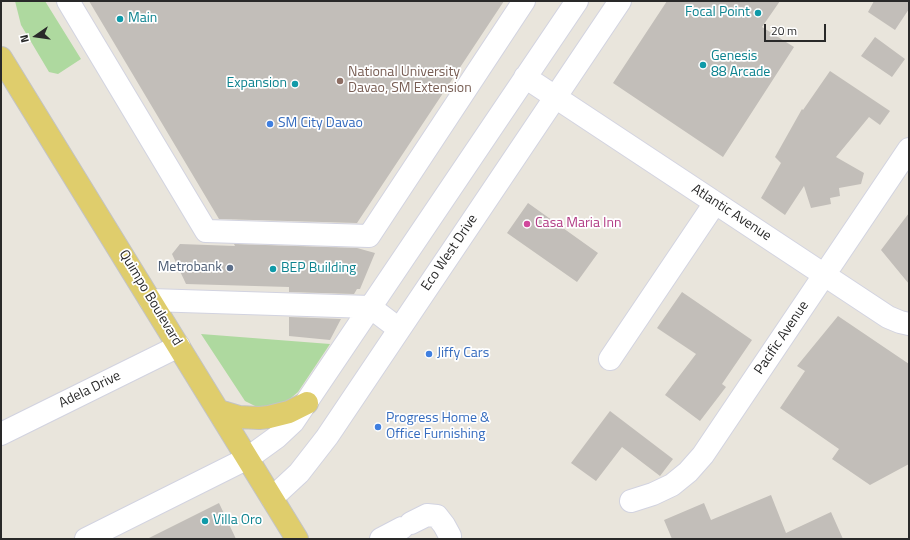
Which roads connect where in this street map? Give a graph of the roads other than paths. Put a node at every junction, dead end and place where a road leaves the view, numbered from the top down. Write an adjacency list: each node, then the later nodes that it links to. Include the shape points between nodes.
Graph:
1 (68, 1): 2 (street, via 206,231 369,236)
2 (524, 1)
3 (577, 1): 6 (street)
4 (620, 1): 7 (street, Eco West Drive)
5 (1, 58): 11 (main road, Quimpo Boulevard)
6 (525, 78): 7 (street, Atlantic Avenue); 12 (street)
7 (555, 98): 9 (street, Atlantic Avenue); 14 (street, Eco West Drive)
8 (909, 150): 10 (street, Pacific Avenue)
9 (715, 203): 10 (street, Atlantic Avenue); 16 (street)
10 (824, 275): 13 (street, Atlantic Avenue, via 888,317); 22 (street, Pacific Avenue, via 703,455 672,485)
11 (150, 300): 12 (street); 15 (main road, Quimpo Boulevard)
12 (370, 307): 14 (street); 17 (street)
13 (909, 324)
14 (399, 329): 21 (street, Eco West Drive, via 327,437 299,473)
15 (179, 346): 18 (main road, Quimpo Boulevard); 19 (street, Adela Drive)
16 (610, 359)
17 (307, 403): 18 (main road, via 289,412 264,418 239,417); 20 (street, via 277,438)
18 (219, 411): 20 (main road, Quimpo Boulevard)
19 (1, 434)
20 (248, 458): 21 (main road, Quimpo Boulevard); 24 (street)
21 (272, 498): 25 (main road, Quimpo Boulevard)
22 (631, 501)
23 (450, 536): 26 (street, via 436,516 427,515)
24 (86, 539)
25 (297, 539)
26 (381, 539)

